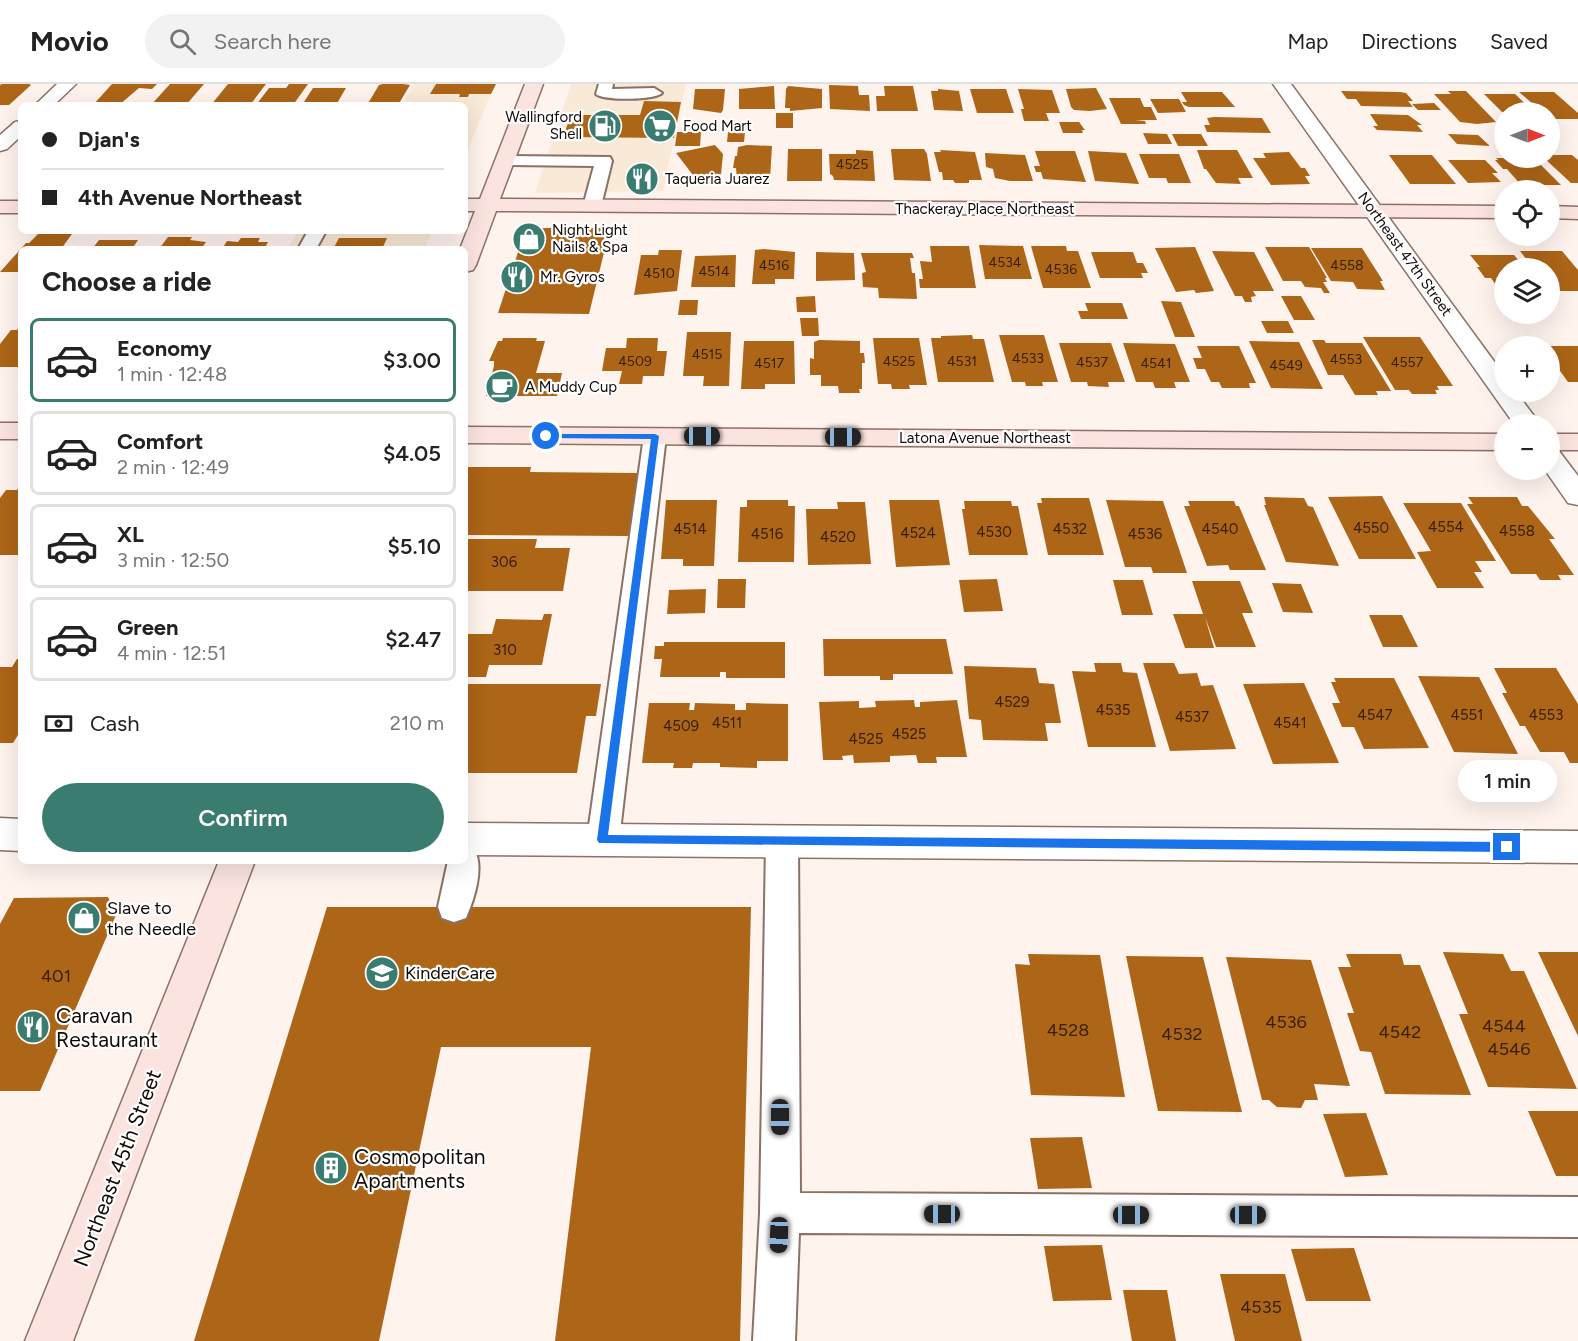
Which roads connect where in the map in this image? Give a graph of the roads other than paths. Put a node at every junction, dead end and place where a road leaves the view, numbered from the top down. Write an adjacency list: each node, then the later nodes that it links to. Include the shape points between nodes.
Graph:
1 (67, 84): 6 (street)
2 (534, 84): 9 (street)
3 (606, 84): 5 (lane, via 604,94)
4 (1282, 84): 15 (street, Northeast 47th Street)
5 (654, 93)
6 (47, 102)
7 (18, 129): 8 (street)
8 (0, 145)
9 (505, 161): 11 (street); 12 (lane, via 604,161)
10 (468, 205): 11 (street, Thackeray Place Northeast)
11 (487, 205): 12 (street, Thackeray Place Northeast); 19 (street)
12 (592, 206): 15 (street, Thackeray Place Northeast)
13 (0, 207): 14 (street)
14 (18, 207)
15 (1375, 211): 16 (street, Thackeray Place Northeast); 20 (street, Northeast 47th Street)
16 (1494, 212)
17 (1560, 213): 18 (street)
18 (1578, 213)
19 (468, 257)
20 (1520, 414)
21 (0, 431): 22 (street)
22 (18, 431)
23 (468, 435): 24 (street, Latona Avenue Northeast)
24 (655, 436): 25 (street, Latona Avenue Northeast); 32 (lane)
25 (1494, 442)
26 (1560, 442): 27 (street)
27 (1578, 442)
28 (1560, 471): 29 (street)
29 (1578, 496)
30 (0, 834): 31 (street)
31 (18, 835)
32 (603, 840): 33 (street); 35 (street)
33 (782, 842): 34 (street); 39 (lane)
34 (1578, 847)
35 (468, 849)
36 (236, 864): 41 (street, Northeast 45th Street)
37 (463, 864): 38 (lane)
38 (454, 907)
39 (780, 1213): 40 (lane); 42 (lane)
40 (1578, 1217)
41 (49, 1341)
42 (774, 1341)

